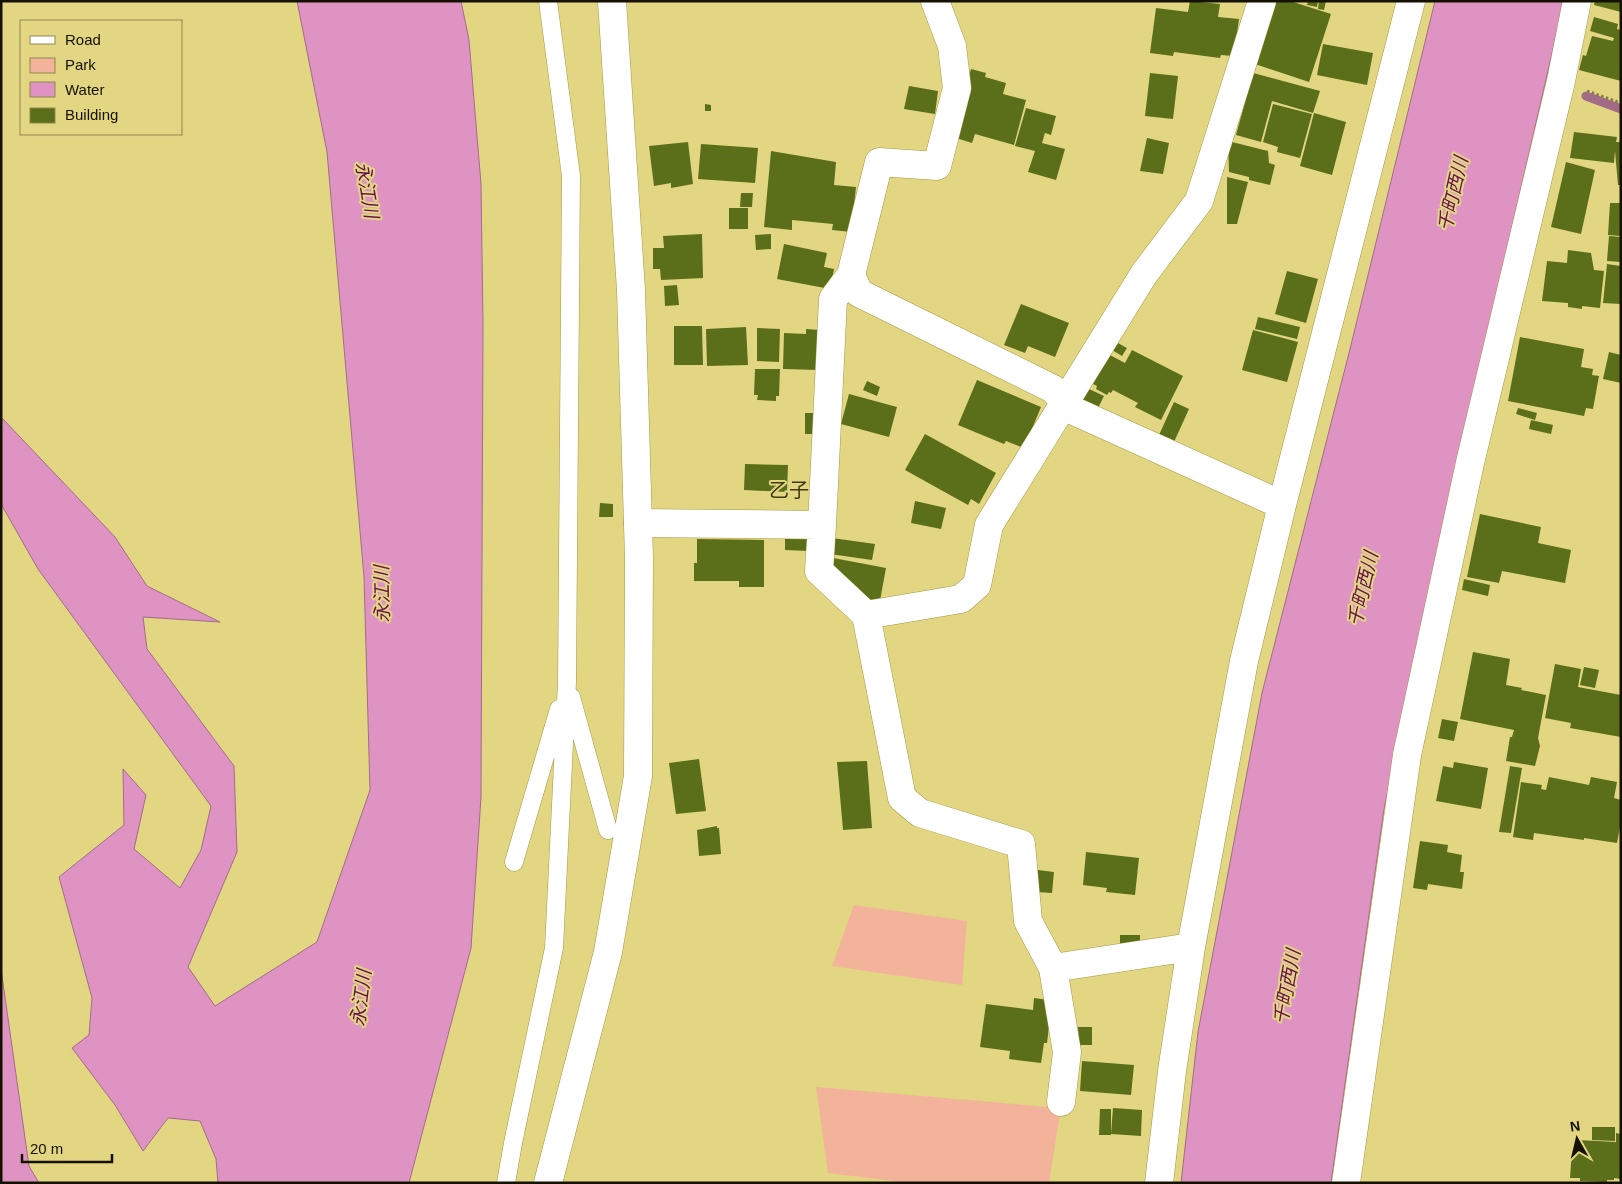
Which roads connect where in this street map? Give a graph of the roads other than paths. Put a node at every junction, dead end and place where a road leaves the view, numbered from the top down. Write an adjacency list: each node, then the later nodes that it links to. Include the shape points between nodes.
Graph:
1 (548, 1): 13 (lane, via 571,176)
2 (612, 1): 10 (street, via 631,290)
3 (936, 1): 7 (street, via 952,46 957,88 937,166 880,162)
4 (1262, 1): 8 (street, via 1199,201 1144,274)
5 (1411, 1): 9 (street)
6 (1577, 1): 22 (street, via 1470,463 1407,756)
7 (851, 275): 8 (street, via 859,294 1053,389); 11 (street, via 833,299)
8 (1066, 401): 9 (street, via 1074,411); 12 (street, via 989,525 977,585 961,599)
9 (1282, 505): 16 (street, via 1244,661)
10 (638, 523): 11 (street); 20 (street, via 638,776 608,952)
11 (822, 525): 12 (street, via 819,571)
12 (866, 615): 17 (street, via 902,798 920,813 1022,844 1028,921)
13 (567, 682): 14 (lane); 15 (lane); 19 (lane, via 554,948)
14 (608, 830)
15 (514, 862)
16 (1191, 947): 17 (street); 21 (street)
17 (1053, 968): 18 (street, via 1067,1052)
18 (1061, 1102)
19 (506, 1183)
20 (548, 1183)
21 (1159, 1183)
22 (1346, 1183)

